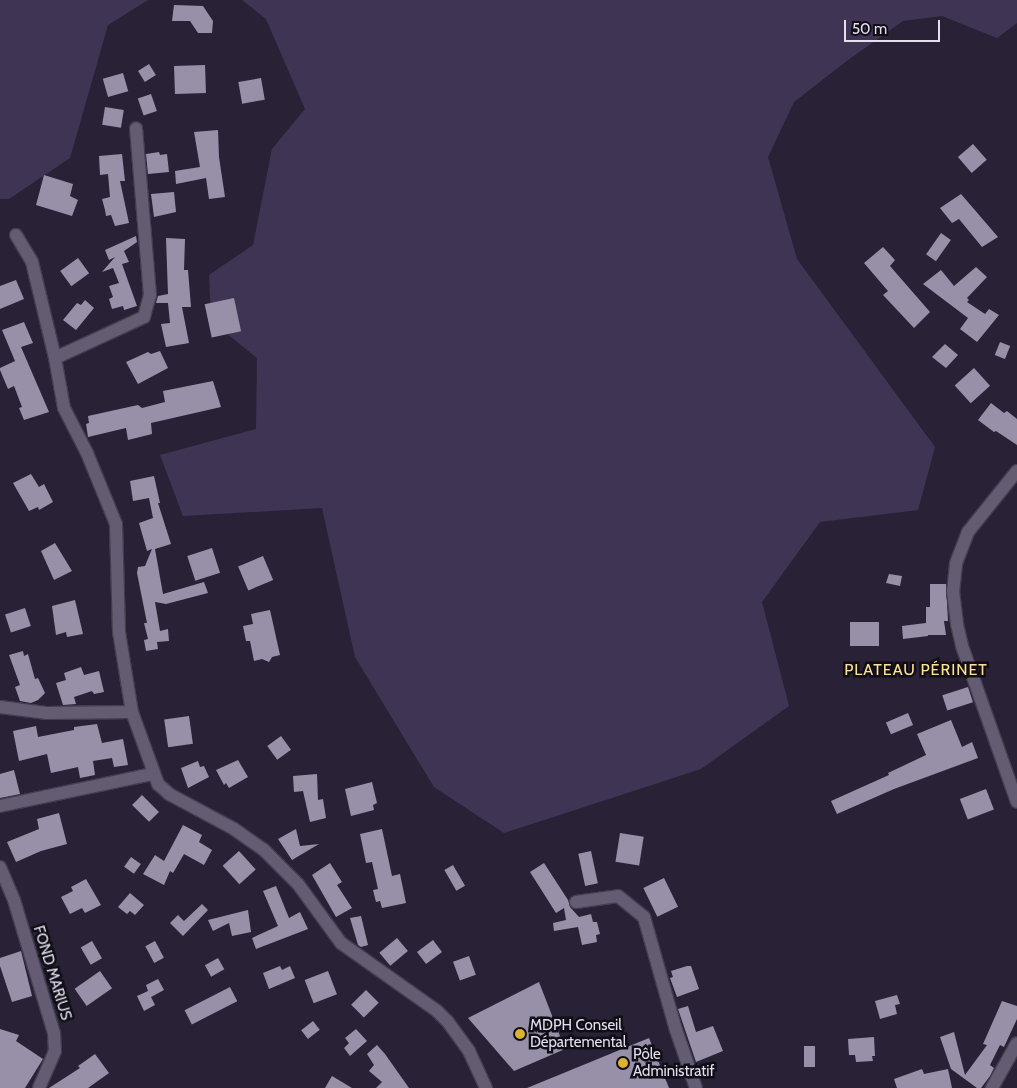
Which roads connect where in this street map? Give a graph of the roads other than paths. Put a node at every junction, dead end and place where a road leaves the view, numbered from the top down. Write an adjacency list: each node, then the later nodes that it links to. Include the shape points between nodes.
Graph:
1 (136, 129): 3 (street, via 150,295 144,317)
2 (16, 235): 3 (street, via 32,262)
3 (55, 358): 6 (street, via 64,408 87,453 116,524 119,632)
4 (1017, 470): 8 (street, via 968,532 956,564 953,591 962,646)
5 (0, 707): 6 (street, via 46,712)
6 (132, 712): 7 (street)
7 (152, 774): 9 (street); 14 (street, via 169,794 234,829 263,849 298,884 342,943 437,1011 469,1051)
8 (1017, 802)
9 (0, 806)
10 (0, 867): 13 (street, FOND MARIUS, via 14,900 54,1034 55,1052)
11 (576, 902): 15 (street, via 618,896 644,917 673,1022)
12 (1017, 1044): 16 (street)
13 (39, 1088)
14 (486, 1088)
15 (696, 1088)
16 (992, 1088)

